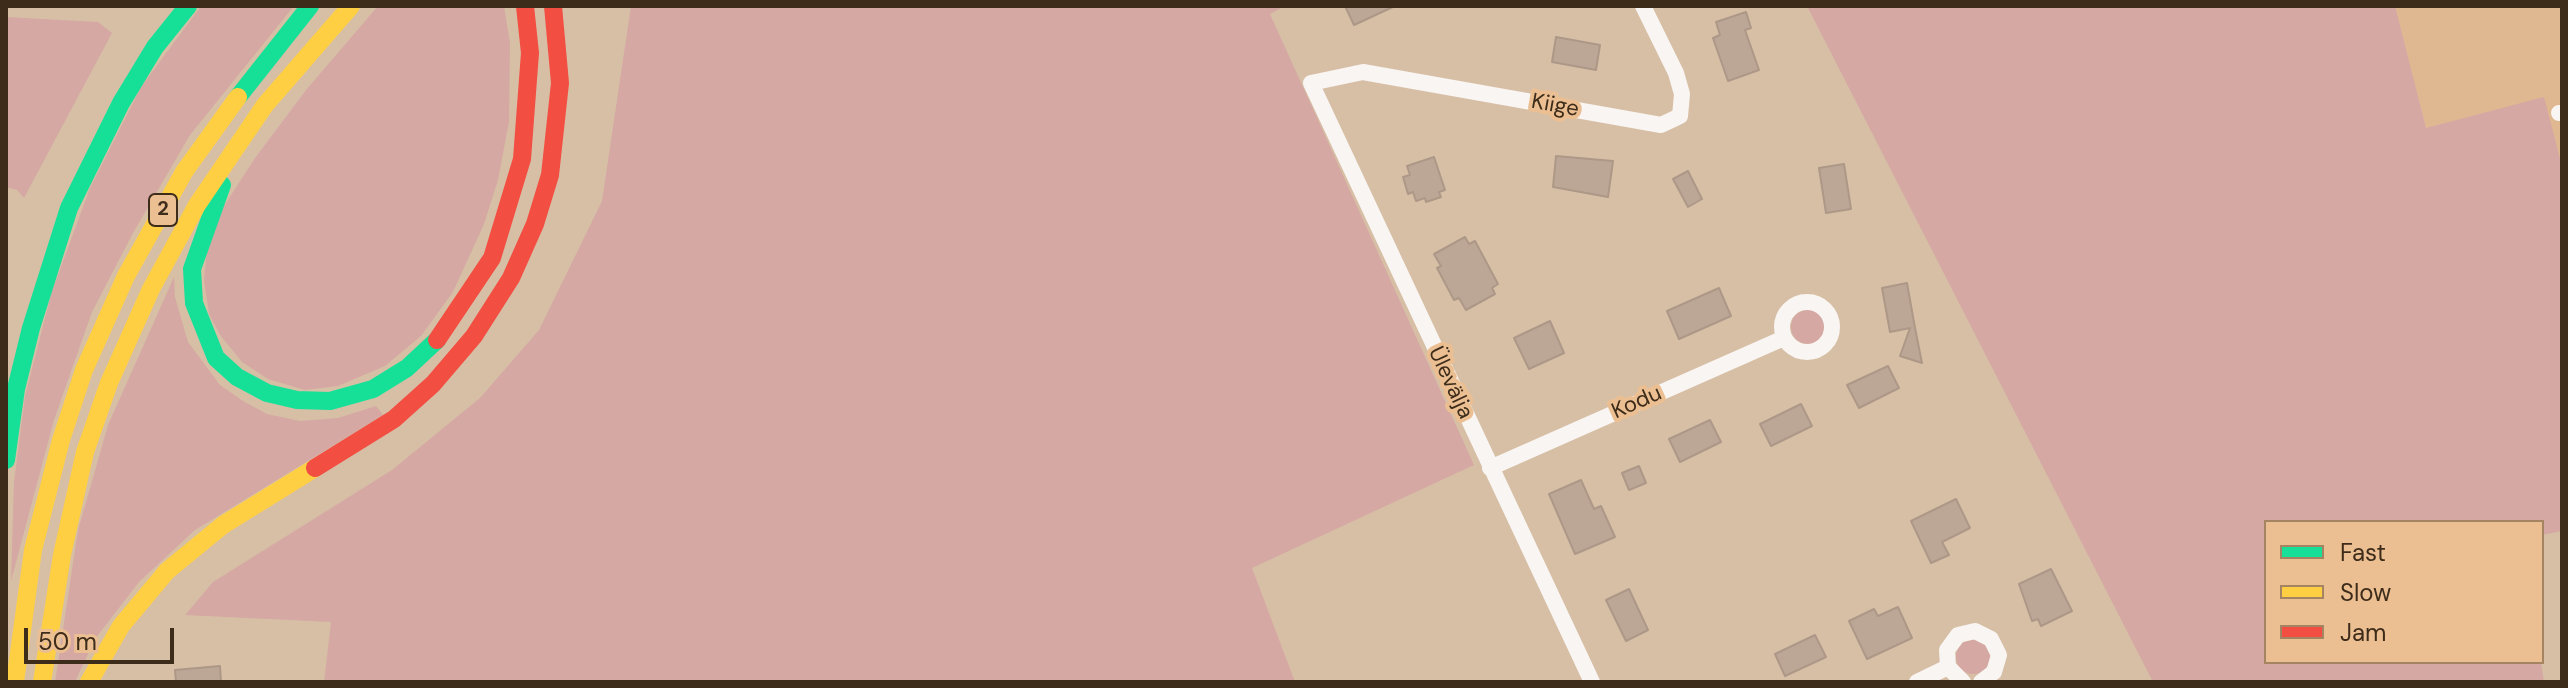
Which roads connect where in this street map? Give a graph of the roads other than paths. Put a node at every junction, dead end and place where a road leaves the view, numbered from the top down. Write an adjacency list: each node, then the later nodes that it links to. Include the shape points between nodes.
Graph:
1 (188, 6): 10 (main road, via 121,103 69,208 34,317)
2 (310, 6): 13 (main road, 2, via 184,172 126,276 84,370 33,550)
3 (351, 6): 8 (main road, 2)
4 (525, 6): 8 (main road, via 530,53 522,159 492,258 436,342 373,389 330,401 267,393 216,358 203,332 192,269 217,195)
5 (553, 6): 15 (main road, via 560,83 550,175 511,278 474,336 394,419 223,525 167,571 121,626)
6 (1643, 6): 7 (street, Kiige, via 1682,94 1680,116 1661,125 1363,72)
7 (1311, 83): 11 (street, Ülevälja)
8 (265, 105): 14 (main road, 2, via 197,205 151,289 109,383 85,452)
9 (1784, 338): 11 (street, Kodu)
10 (6, 460)
11 (1490, 468): 16 (street, Ülevälja)
12 (1948, 667): 17 (street); 18 (street); 19 (street, via 1951,642 1966,632 1984,633 1999,655 1994,672)
13 (15, 682)
14 (42, 682)
15 (89, 682)
16 (1592, 682)
17 (1917, 682)
18 (1963, 682)
19 (1981, 682)

